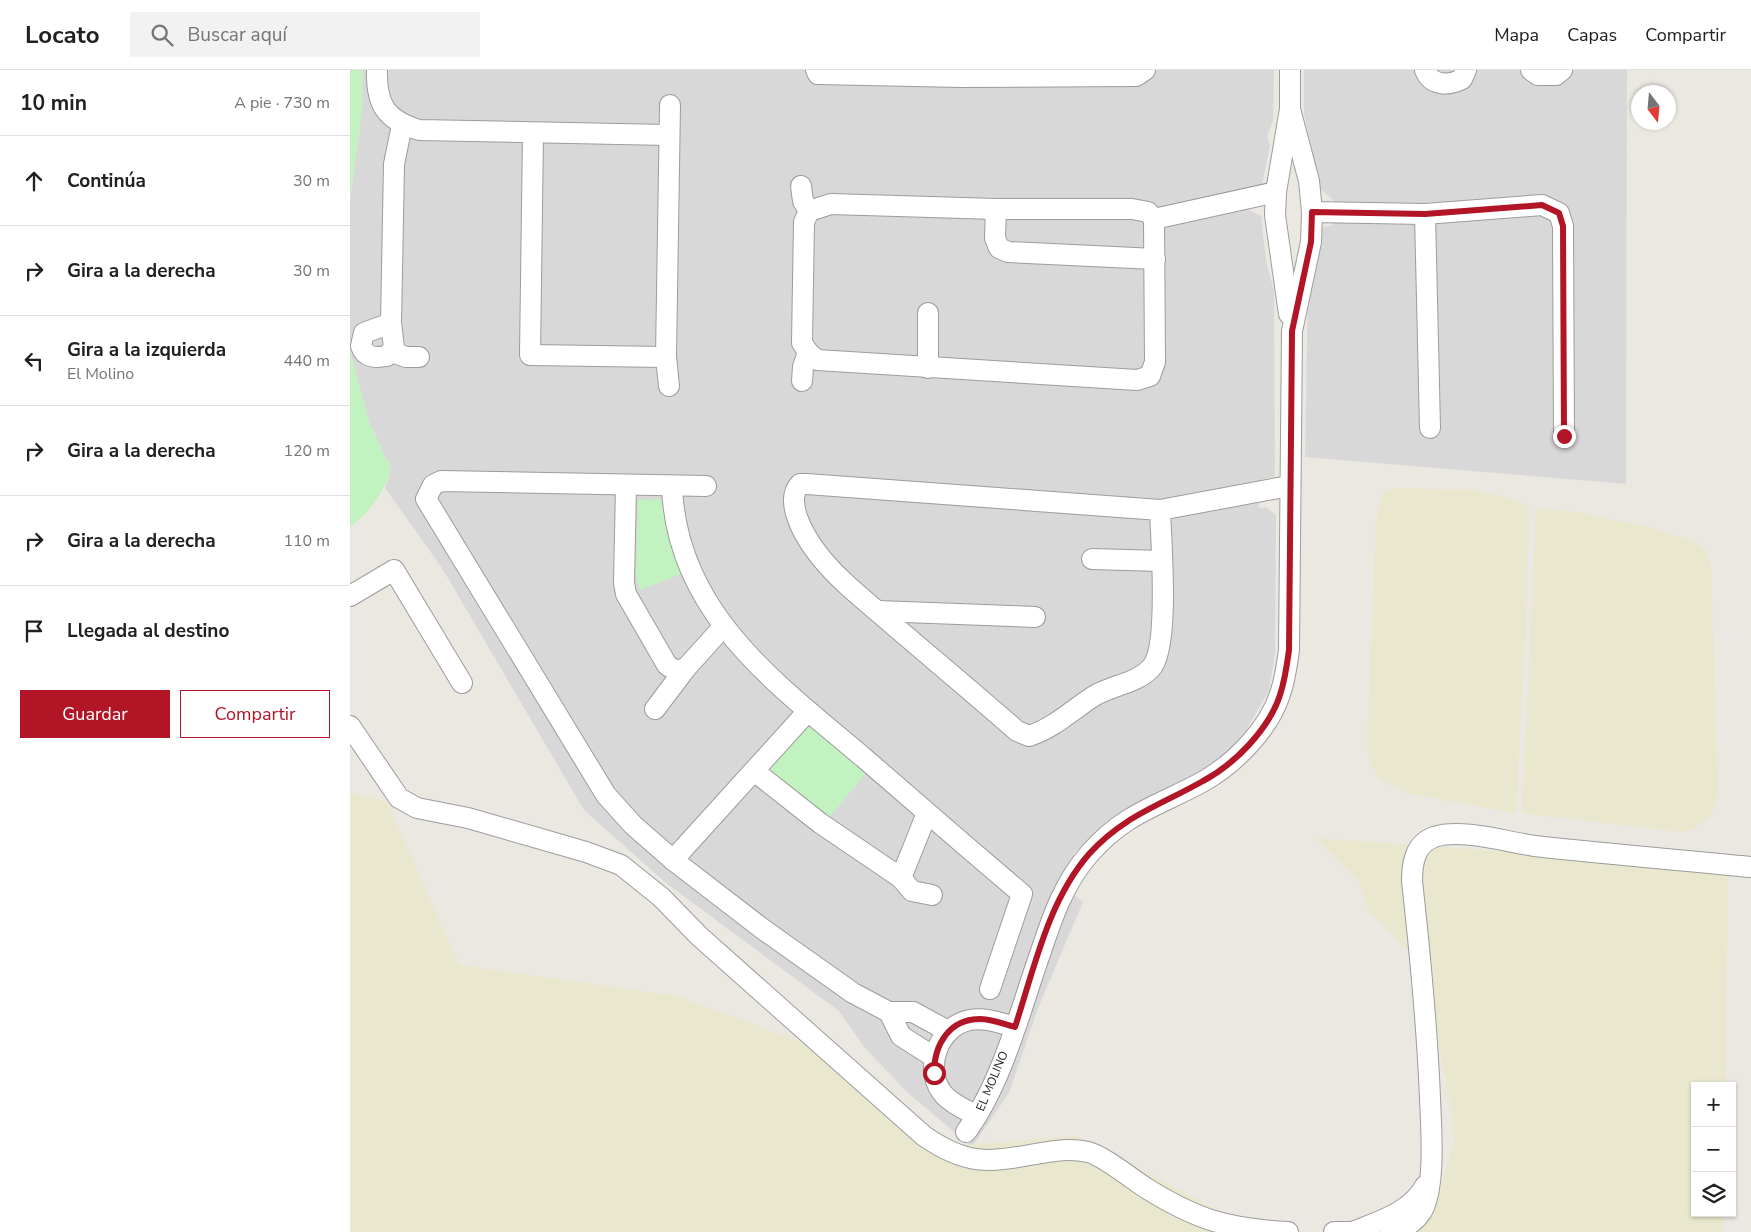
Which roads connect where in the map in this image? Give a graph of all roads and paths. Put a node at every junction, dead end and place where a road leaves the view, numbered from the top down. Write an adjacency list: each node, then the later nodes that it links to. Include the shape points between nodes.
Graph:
1 (377, 70): 12 (street, via 376,86 381,104)
2 (816, 70): 9 (street, via 818,74)
3 (1146, 70): 9 (street, via 1136,76)
4 (1290, 70): 11 (street, EL MOLINO)
5 (1425, 70): 6 (street, via 1435,83 1454,84 1462,79)
6 (1466, 70)
7 (1531, 70): 8 (street, via 1538,75 1556,75)
8 (1562, 70)
9 (962, 73)
10 (670, 105): 14 (street)
11 (1290, 109): 15 (street, EL MOLINO); 17 (street, EL MOLINO)
12 (402, 125): 13 (street, via 419,130); 27 (street, via 394,164)
13 (533, 134): 14 (street); 32 (street, via 530,354)
14 (668, 135): 32 (street)
15 (1308, 181): 17 (street, via 1296,178); 20 (street, EL MOLINO)
16 (801, 186): 19 (street, via 803,201)
17 (1276, 188): 22 (street); 23 (street, EL MOLINO)
18 (996, 209): 19 (street, via 832,204); 22 (street, via 1132,209 1148,212); 25 (street, via 995,238 998,248 1008,252)
19 (809, 211): 30 (street, via 804,222 802,343)
20 (1312, 212): 21 (street); 24 (street, EL MOLINO)
21 (1425, 214): 36 (street); 37 (street, via 1542,205 1559,213 1563,226)
22 (1154, 219): 25 (street)
23 (1278, 241): 24 (street, via 1292,247); 28 (street, EL MOLINO)
24 (1311, 242): 28 (street, EL MOLINO)
25 (1155, 259): 33 (street, via 1155,362 1150,376 1137,380)
26 (928, 313): 33 (street)
27 (391, 322): 29 (street); 29 (street, via 367,330 360,341 362,350 370,356 384,357)
28 (1292, 331): 41 (street, EL MOLINO)
29 (392, 352): 31 (street, via 406,358)
30 (808, 352): 33 (street, via 817,360); 34 (street)
31 (420, 357)
32 (666, 357): 35 (street)
33 (928, 368)
34 (802, 380)
35 (669, 386)
36 (1430, 428)
37 (1564, 436)
38 (626, 486): 39 (street); 49 (street, via 626,594 667,665 676,671); 56 (street, via 441,480 433,485 426,499 606,796)
39 (672, 486): 40 (street); 48 (street, via 680,537 692,571)
40 (706, 486)
41 (1289, 486): 42 (street); 62 (street, EL MOLINO, via 1289,650 1285,679 1275,706 1250,742 1222,768 1132,817 1089,855 1071,878 1051,921)
42 (1160, 510): 44 (street); 46 (street, via 800,484 795,490 794,506 814,549 845,583)
43 (1092, 559): 44 (street)
44 (1161, 561): 46 (street, via 1162,638 1157,661 1139,678 1094,696 1041,732 1029,736 1017,731)
45 (350, 596): 50 (street, via 394,570)
46 (878, 611): 47 (street)
47 (1035, 618)
48 (722, 626): 49 (street); 52 (street, via 762,672)
49 (686, 668): 51 (street)
50 (462, 683)
51 (655, 709)
52 (808, 711): 54 (street); 55 (street)
53 (350, 726): 66 (street, via 407,805 468,818 621,865 924,1136 948,1152 987,1160 1069,1148 1091,1153 1192,1214 1245,1230)
54 (754, 771): 56 (street); 58 (street, via 820,823)
55 (927, 813): 58 (street); 60 (street, via 1022,894)
56 (673, 860): 61 (street, via 796,953 853,993)
57 (1751, 867): 65 (street, via 1534,846 1452,833 1424,842 1412,864 1412,881 1428,1054 1432,1130)
58 (901, 878): 59 (street, via 912,891)
59 (932, 895)
60 (990, 989)
61 (889, 1012): 63 (street, via 913,1012); 64 (street, via 901,1036)
62 (1015, 1027): 63 (street, via 980,1019 960,1023); 64 (street, EL MOLINO, via 971,1124 944,1095 934,1073)
63 (948, 1031): 64 (street)
64 (934, 1057)
65 (1429, 1178): 68 (street, via 1414,1200 1402,1210); 69 (street, via 1422,1211 1406,1226)
66 (1288, 1232)
67 (1334, 1232): 68 (street)
68 (1356, 1232)
69 (1391, 1232)

